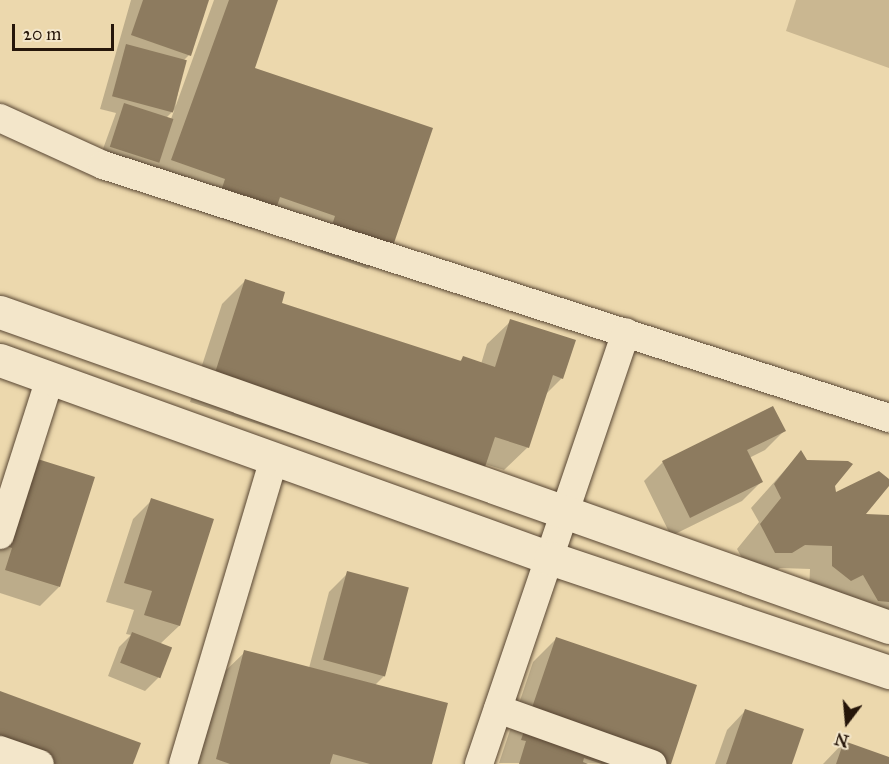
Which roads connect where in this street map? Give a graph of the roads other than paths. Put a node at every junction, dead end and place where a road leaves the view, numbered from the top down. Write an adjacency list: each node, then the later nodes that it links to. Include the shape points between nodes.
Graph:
1 (0, 118): 3 (street, via 103,165)
2 (0, 312): 8 (street)
3 (626, 332): 6 (street); 8 (street)
4 (0, 360): 5 (street)
5 (50, 378): 7 (street); 9 (street)
6 (889, 418)
7 (274, 459): 10 (street); 16 (street)
8 (564, 512): 10 (street); 11 (street)
9 (2, 524)
10 (550, 558): 12 (street); 13 (street)
11 (889, 627)
12 (889, 672)
13 (498, 709): 17 (street); 18 (street)
14 (0, 750): 15 (street)
15 (40, 764)
16 (183, 764)
17 (479, 764)
18 (652, 764)

